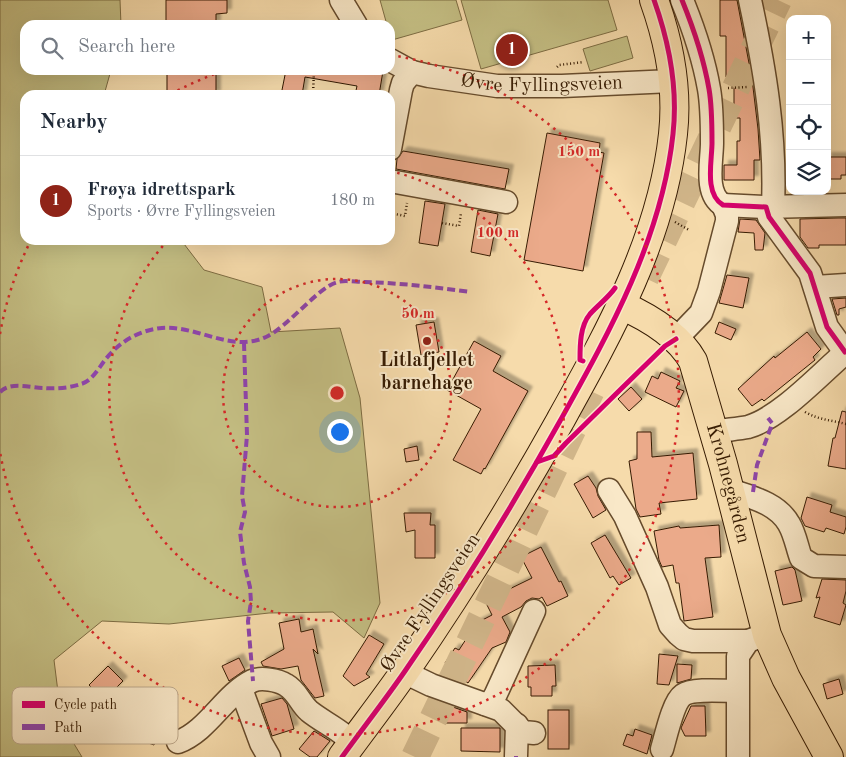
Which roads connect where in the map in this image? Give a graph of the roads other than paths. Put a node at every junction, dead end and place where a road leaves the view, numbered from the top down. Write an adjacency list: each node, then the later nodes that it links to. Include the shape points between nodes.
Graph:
1 (342, 0): 5 (street)
2 (654, 0): 8 (main road, Øvre Fyllingsveien, via 668,49)
3 (682, 0): 12 (street, via 709,89 710,180 714,195)
4 (750, 0): 14 (street, via 770,102 774,154)
5 (352, 20)
6 (395, 63): 7 (street, Øvre Fyllingsveien)
7 (412, 72): 8 (street, Øvre Fyllingsveien, via 497,86); 9 (street, via 403,84)
8 (672, 81): 17 (main road, Øvre Fyllingsveien, via 673,132 659,207)
9 (395, 122)
10 (400, 183): 11 (street)
11 (506, 202)
12 (723, 205): 14 (street); 18 (street, via 727,221 709,291 701,313)
13 (846, 205): 14 (street)
14 (769, 207): 16 (street, via 770,217 803,261)
15 (846, 285): 16 (street)
16 (815, 287): 19 (street, via 827,327)
17 (621, 305): 18 (main road, Krohnegården, via 646,317); 26 (main road, Øvre Fyllingsveien, via 591,365 492,538)
18 (676, 339): 20 (main road, Krohnegården, via 693,361)
19 (846, 352): 20 (street, via 766,419 749,426)
20 (713, 432): 25 (main road, Krohnegården, via 723,464)
21 (609, 490): 25 (street, via 625,516 670,625 678,634 693,641)
22 (739, 493): 23 (street, Krohnegården, via 768,504 783,515 790,525 801,558 814,566)
23 (846, 568)
24 (534, 611): 29 (street, via 495,696)
25 (758, 638): 28 (street, via 738,656); 36 (main road, Krohnegården, via 786,678)
26 (404, 672): 29 (street, Øvre Fyllingsveien); 31 (main road, Øvre Fyllingsveien)
27 (241, 689): 30 (street, Øvre Fyllingsveien, via 189,737); 31 (street, Øvre Fyllingsveien, via 260,680 286,684); 34 (street)
28 (737, 691): 32 (street, via 683,695 676,705); 35 (street)
29 (485, 704): 33 (street, Øvre Fyllingsveien, via 501,710 525,729)
30 (178, 742)
31 (343, 746)
32 (662, 749)
33 (516, 756)
34 (269, 757)
35 (738, 757)
36 (829, 757)

